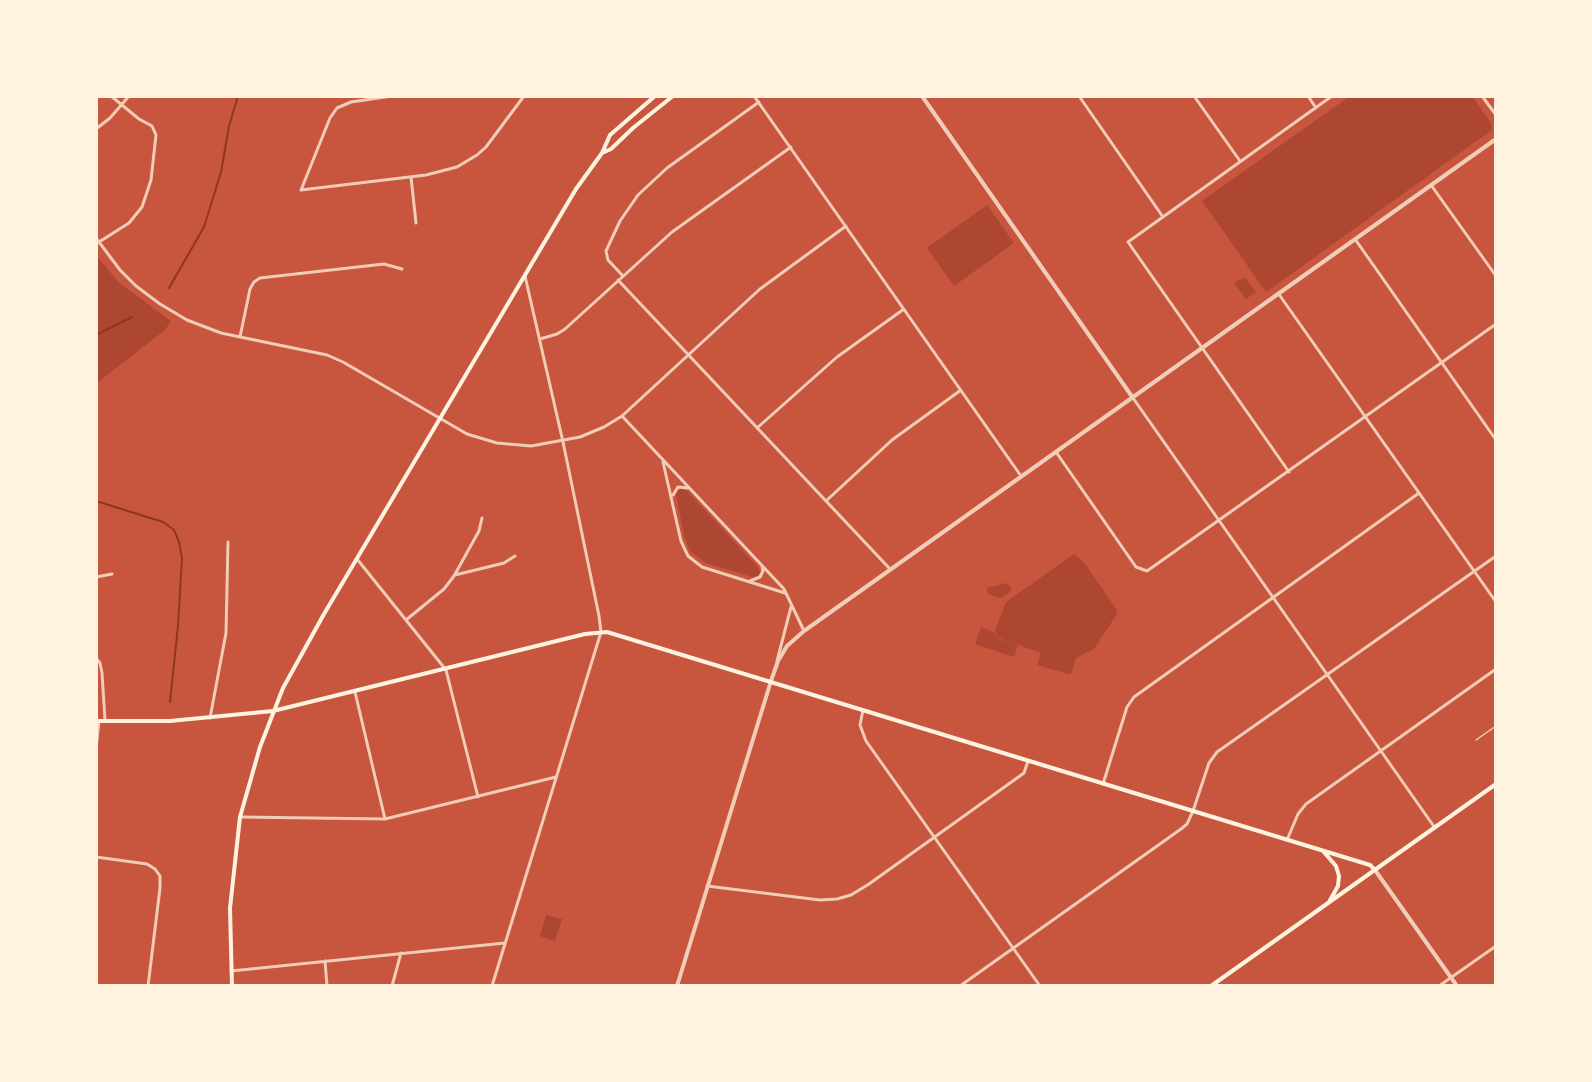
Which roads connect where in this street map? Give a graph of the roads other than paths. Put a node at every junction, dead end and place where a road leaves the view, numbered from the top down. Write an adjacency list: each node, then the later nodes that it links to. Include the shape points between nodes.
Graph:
1 (111, 96): 15 (street)
2 (129, 96): 15 (street)
3 (392, 96): 23 (street, via 337,108 301,190)
4 (524, 96): 23 (street, via 477,155 448,170)
5 (655, 96): 21 (main road, via 610,135)
6 (673, 96): 21 (main road)
7 (754, 96): 14 (street)
8 (922, 96): 44 (street)
9 (1079, 96): 25 (street)
10 (1194, 96): 22 (street)
11 (1308, 96): 16 (street)
12 (1332, 96): 16 (street)
13 (1482, 96): 17 (street)
14 (759, 102): 20 (street); 32 (street, via 667,168 638,195 606,251 608,260)
15 (122, 105): 18 (street); 29 (street, via 155,129 151,180 136,216 124,227)
16 (1316, 108): 22 (street)
17 (1496, 116)
18 (96, 129)
19 (1496, 139): 24 (street)
20 (790, 147): 27 (street); 32 (street, via 688,219)
21 (602, 153): 31 (main road)
22 (1240, 161): 25 (street)
23 (411, 177): 26 (street)
24 (1431, 184): 28 (street); 33 (street)
25 (1163, 217): 40 (street, via 1128,242)
26 (416, 223)
27 (846, 226): 36 (street); 41 (street, via 770,281)
28 (1355, 239): 35 (street); 42 (street)
29 (97, 240): 38 (street, via 125,275 160,304 199,325)
30 (402, 269): 38 (street, via 384,264 258,279 250,289)
31 (525, 276): 39 (street); 47 (main road)
32 (623, 276): 34 (street)
33 (1496, 276)
34 (618, 280): 39 (street, via 565,329); 41 (street)
35 (1278, 293): 40 (street); 46 (street)
36 (904, 309): 43 (street); 48 (street, via 837,357)
37 (1496, 324): 42 (street)
38 (240, 337): 47 (street, via 332,357)
39 (540, 339): 50 (street)
40 (1202, 347): 44 (street); 53 (street)
41 (688, 355): 45 (street); 48 (street)
42 (1442, 362): 46 (street); 49 (street)
43 (962, 390): 54 (street); 58 (street, via 892,440)
44 (1133, 398): 51 (street); 60 (street)
45 (622, 416): 50 (street, via 594,432); 52 (street)
46 (1366, 417): 53 (street); 56 (street)
47 (440, 420): 50 (street, via 477,438 506,445); 64 (main road)
48 (757, 429): 58 (street)
49 (1496, 440)
50 (562, 442): 78 (street)
51 (1056, 452): 54 (street); 60 (street, via 1136,567 1144,571)
52 (661, 458): 55 (street); 57 (street)
53 (1289, 472): 60 (street)
54 (1021, 476): 66 (street)
55 (692, 491): 57 (street, via 678,487); 65 (street)
56 (1419, 493): 67 (street); 73 (street)
57 (672, 500): 71 (street, via 688,556 702,567)
58 (826, 501): 66 (street)
59 (482, 518): 69 (street)
60 (1220, 521): 73 (street)
61 (228, 542): 88 (street, via 226,633)
62 (1496, 555): 67 (street)
63 (515, 556): 69 (street, via 504,563)
64 (357, 559): 76 (street); 87 (main road, via 296,662)
65 (761, 564): 71 (street, via 760,577); 72 (street)
66 (890, 570): 77 (street)
67 (1474, 571): 74 (street); 83 (street)
68 (112, 574): 70 (street)
69 (454, 576): 76 (street)
70 (96, 577)
71 (748, 581): 72 (street)
72 (788, 596): 75 (street)
73 (1273, 597): 83 (street); 97 (street, via 1132,699)
74 (1496, 602)
75 (792, 605): 77 (street); 80 (street)
76 (406, 620): 82 (street)
77 (804, 631): 80 (street, via 787,646)
78 (601, 632): 82 (main road); 84 (main road); 96 (street)
79 (96, 658): 90 (street, via 101,670)
80 (775, 667): 84 (street)
81 (1496, 669): 94 (street)
82 (446, 670): 85 (main road); 99 (street)
83 (1328, 674): 94 (street); 100 (street, via 1217,752 1207,766)
84 (771, 681): 86 (main road); 109 (street)
85 (355, 692): 87 (main road); 102 (street)
86 (863, 710): 95 (main road); 104 (street, via 860,725 864,736)
87 (273, 711): 88 (main road); 101 (main road)
88 (210, 718): 90 (main road)
89 (97, 721): 90 (main road); 93 (street)
90 (105, 721)
91 (1496, 726): 92 (lane)
92 (1476, 740)
93 (96, 749)
94 (1381, 751): 103 (street); 105 (street, via 1306,804)
95 (1028, 760): 97 (main road); 104 (street, via 1024,773)
96 (556, 777): 99 (street); 111 (street)
97 (1103, 784): 100 (main road)
98 (1496, 784): 103 (main road)
99 (478, 797): 102 (street)
100 (1193, 811): 105 (main road); 113 (street, via 1181,829)
101 (240, 817): 102 (street); 116 (main road, via 230,908)
102 (385, 819)
103 (1435, 828): 108 (main road)
104 (935, 837): 109 (street, via 863,888 837,899); 113 (street)
105 (1287, 840): 106 (main road)
106 (1322, 851): 108 (main road, via 1370,865); 110 (main road, via 1336,866 1339,876)
107 (96, 857): 118 (street, via 147,864 160,876)
108 (1375, 870): 110 (main road); 117 (street)
109 (707, 886): 123 (street)
110 (1328, 903): 126 (main road)
111 (505, 943): 114 (street); 122 (street)
112 (1496, 946): 117 (street)
113 (1014, 948): 124 (street); 125 (street)
114 (401, 953): 115 (street); 121 (street)
115 (325, 961): 116 (street); 120 (street)
116 (231, 971): 119 (main road)
117 (1451, 977): 127 (street); 128 (street)
118 (148, 986)
119 (232, 986)
120 (327, 986)
121 (392, 986)
122 (492, 986)
123 (677, 986)
124 (960, 986)
125 (1040, 986)
126 (1211, 986)
127 (1439, 986)
128 (1457, 986)

